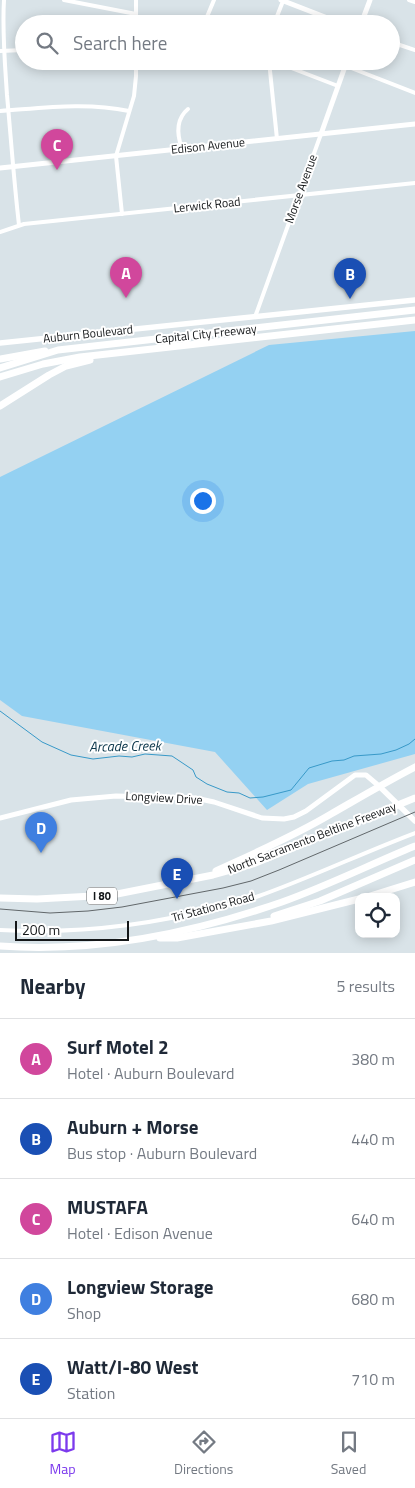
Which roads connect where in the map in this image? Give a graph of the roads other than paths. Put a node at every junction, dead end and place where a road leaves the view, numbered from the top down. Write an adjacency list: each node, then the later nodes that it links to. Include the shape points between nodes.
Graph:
1 (4, 0): 17 (street)
2 (64, 0): 9 (street)
3 (136, 0): 9 (street)
4 (214, 0): 10 (street)
5 (282, 0): 11 (street); 12 (street)
6 (370, 0): 13 (street)
7 (409, 0): 8 (street)
8 (415, 2)
9 (136, 14)
10 (208, 15)
11 (277, 15)
12 (320, 15)
13 (364, 15)
14 (400, 45): 16 (street)
15 (15, 50): 17 (street)
16 (415, 50)
17 (2, 51): 26 (street)
18 (136, 70): 28 (street)
19 (270, 70): 31 (street)
20 (296, 70): 23 (street)
21 (344, 70): 23 (street, Morse Avenue)
22 (361, 70): 24 (street)
23 (338, 86): 30 (street, Morse Avenue)
24 (415, 92)
25 (188, 109): 32 (street, via 179,123)
26 (8, 110): 27 (street); 28 (street, via 85,106); 34 (street)
27 (0, 111)
28 (129, 112): 33 (street)
29 (415, 124): 30 (street, Edison Avenue)
30 (321, 134): 31 (street, Edison Avenue); 37 (street, Morse Avenue)
31 (276, 139): 32 (street, Edison Avenue)
32 (182, 149): 33 (street, Edison Avenue)
33 (116, 156): 34 (street, Edison Avenue); 38 (street)
34 (12, 167): 35 (street, Edison Avenue); 39 (street)
35 (0, 168)
36 (415, 183): 37 (street, Lerwick Road)
37 (298, 195): 38 (street, Lerwick Road); 43 (street, Morse Avenue)
38 (122, 214): 39 (street, Lerwick Road)
39 (19, 225): 40 (street, Lerwick Road)
40 (0, 232)
41 (415, 300): 43 (main road, Auburn Boulevard)
42 (415, 310): 46 (highway, Capital City Freeway)
43 (255, 317): 45 (main road, Auburn Boulevard)
44 (415, 320): 47 (highway, Capital City Freeway)
45 (0, 343)
46 (58, 350): 48 (highway); 49 (highway, Capital City Freeway)
47 (141, 350): 50 (highway, Capital City Freeway, via 43,364); 51 (highway, via 66,366)
48 (0, 359)
49 (0, 368)
50 (0, 377)
51 (0, 406)
52 (415, 766): 53 (highway)
53 (378, 786): 55 (street, Longview Drive, via 366,775 355,774 306,811 284,819 262,818 195,798 116,796 71,800); 56 (main road, Longview Drive); 60 (highway, via 296,833)
54 (415, 798): 60 (highway, North Sacramento Beltline Freeway / I 80, via 253,864)
55 (0, 818)
56 (415, 821)
57 (415, 833): 66 (street, Tri Stations Road, via 254,897 183,916 96,929)
58 (415, 846): 67 (highway, via 275,904)
59 (415, 860): 65 (highway, via 320,900)
60 (202, 878): 63 (highway, North Sacramento Beltline Freeway / I 80, via 112,895)
61 (415, 882): 62 (highway)
62 (380, 893)
63 (0, 898)
64 (355, 900): 65 (highway)
65 (248, 925): 67 (highway, via 177,938)
66 (0, 930)
67 (142, 938): 68 (highway, via 79,946)
68 (0, 946)

